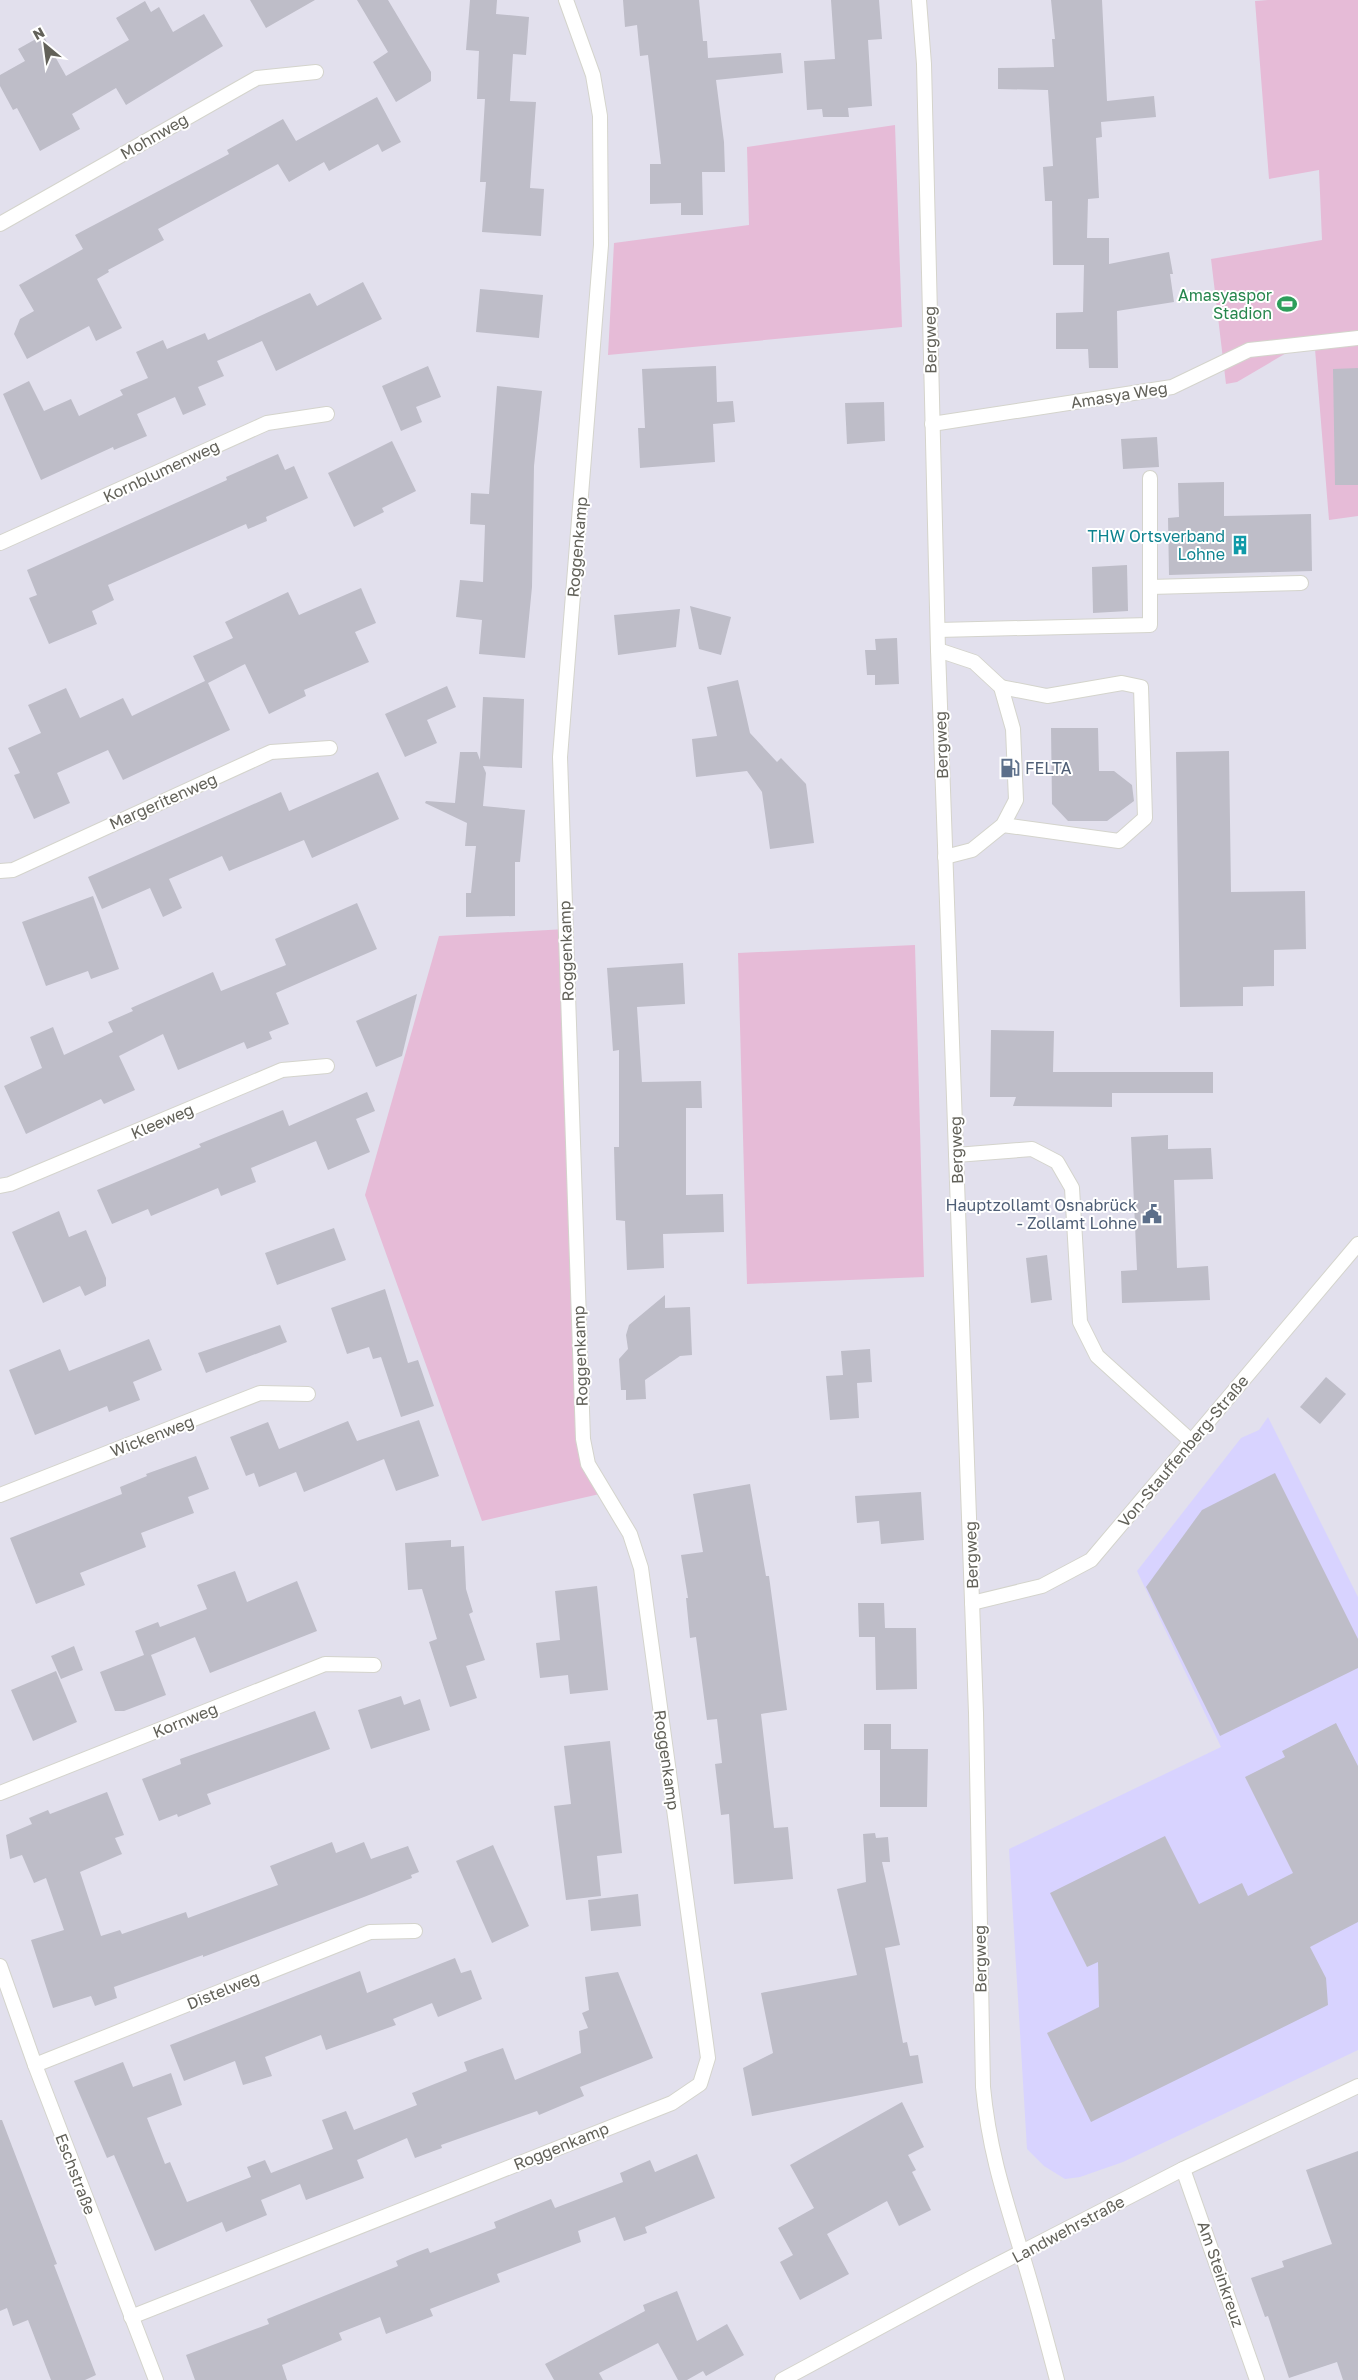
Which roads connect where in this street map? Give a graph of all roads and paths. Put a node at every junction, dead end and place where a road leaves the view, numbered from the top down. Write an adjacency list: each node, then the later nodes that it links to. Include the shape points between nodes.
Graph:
1 (566, 0): 35 (street, Roggenkamp, via 592,75 600,116 601,245 560,756 583,1439 588,1464 630,1534 642,1568 708,2058 700,2084 672,2103)
2 (919, 0): 7 (street, Bergweg, via 924,64)
3 (316, 72): 4 (street, Mohnweg, via 258,78)
4 (0, 224)
5 (1358, 338): 7 (street, Amasya Weg, via 1249,350 1172,387)
6 (327, 414): 9 (street, Kornblumenweg, via 266,423)
7 (932, 424): 12 (street, Bergweg)
8 (1150, 478): 11 (street)
9 (0, 543)
10 (1301, 584): 11 (street)
11 (1150, 586): 12 (street, via 1150,625)
12 (938, 630): 13 (street, Bergweg)
13 (938, 650): 14 (street, via 974,662); 17 (street, Bergweg)
14 (1001, 687): 16 (street, via 1013,729 1016,800); 16 (street, via 1046,696 1122,683 1142,687 1144,818 1119,841)
15 (330, 748): 18 (street, Margeritenweg, via 271,752 13,870)
16 (1003, 825): 17 (street, via 972,850)
17 (945, 857): 20 (street, Bergweg)
18 (0, 871)
19 (327, 1066): 21 (street, Kleeweg, via 282,1070)
20 (956, 1155): 24 (street, via 1032,1149 1057,1162 1072,1188 1080,1322 1097,1356); 26 (street, Bergweg)
21 (0, 1186)
22 (1358, 1244): 24 (street, Von-Stauffenberg-Straße)
23 (308, 1394): 25 (street, Wickenweg, via 260,1393)
24 (1191, 1441): 26 (street, Von-Stauffenberg-Straße, via 1091,1560 1042,1586)
25 (0, 1495)
26 (972, 1603): 34 (street, Bergweg, via 986,2128 998,2180)
27 (374, 1665): 28 (street, Kornweg, via 325,1664)
28 (0, 1793)
29 (415, 1930): 31 (street, Distelweg, via 370,1932)
30 (0, 1966): 31 (street, Eschstraße)
31 (35, 2065): 35 (street, Eschstraße)
32 (1358, 2086): 33 (street, Landwehrstraße)
33 (1183, 2169): 34 (street, Landwehrstraße); 39 (street, Am Steinkreuz)
34 (1022, 2253): 37 (street, Landwehrstraße); 38 (street, Bergweg)
35 (131, 2317): 36 (street, Eschstraße)
36 (156, 2380)
37 (782, 2380)
38 (1057, 2380)
39 (1258, 2380)

